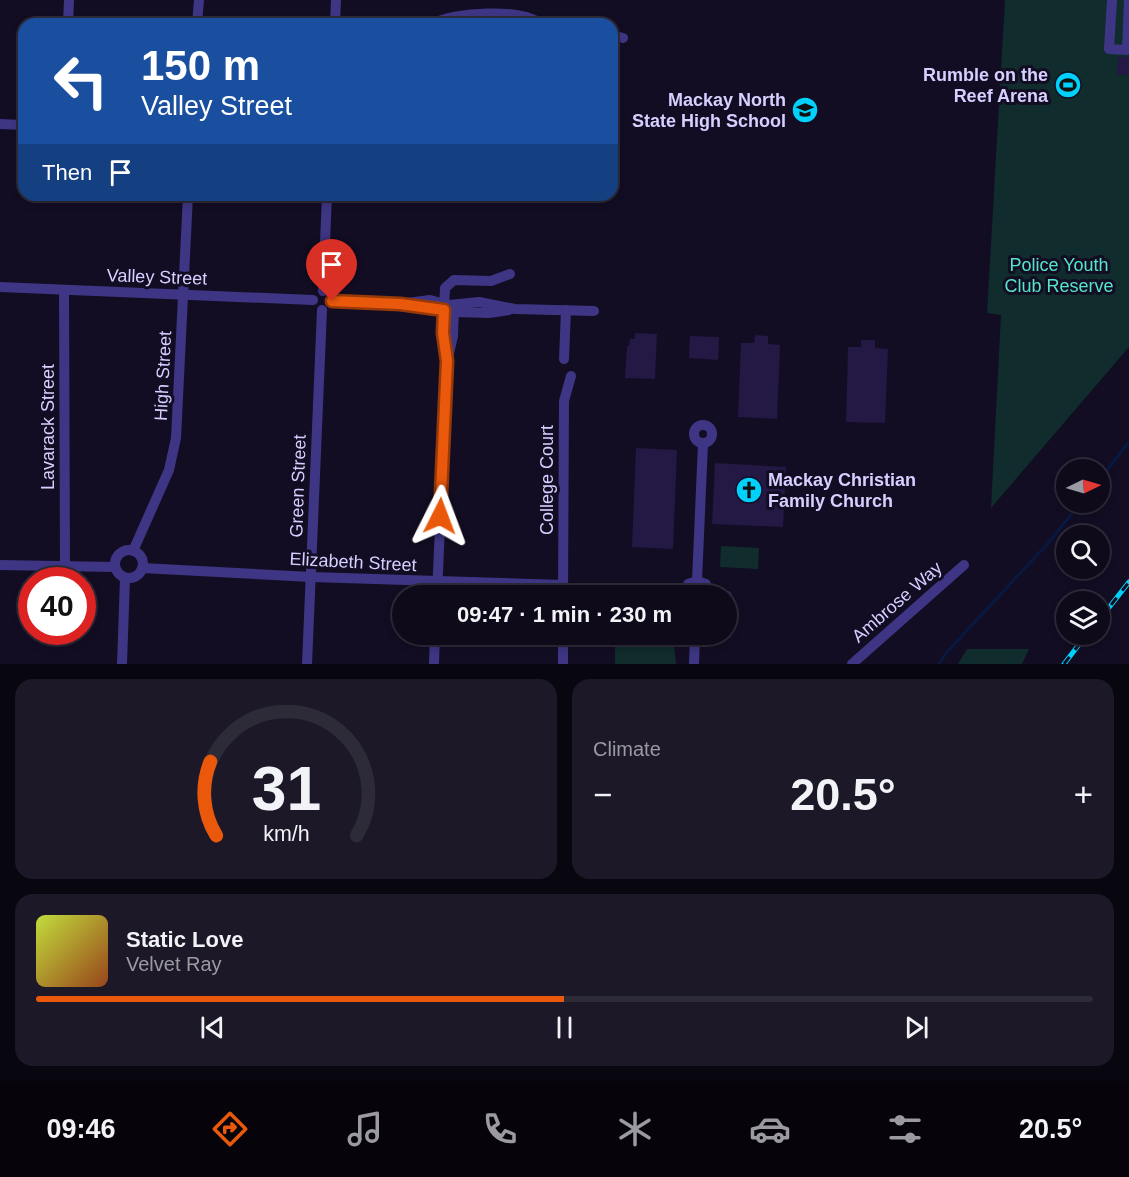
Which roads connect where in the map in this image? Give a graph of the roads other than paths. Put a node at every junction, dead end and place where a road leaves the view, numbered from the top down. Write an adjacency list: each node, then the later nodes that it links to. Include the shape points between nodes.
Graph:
1 (69, 0): 6 (street)
2 (198, 0): 7 (street)
3 (336, 0): 8 (street)
4 (1112, 0): 5 (street, via 1109,49 1127,50)
5 (1129, 0)
6 (68, 18)
7 (197, 18)
8 (335, 18)
9 (452, 18): 10 (street)
10 (490, 18)
11 (0, 124): 12 (street)
12 (18, 125)
13 (188, 201): 19 (street, High Street)
14 (327, 201): 18 (street)
15 (510, 274): 22 (street, via 489,282 452,281 445,286)
16 (0, 287): 17 (street, Valley Street)
17 (63, 290): 19 (street, Valley Street); 31 (street, Lavarack Street)
18 (323, 291): 20 (street, via 315,294); 21 (street)
19 (183, 295): 20 (street, Valley Street); 29 (street, High Street, via 173,454)
20 (313, 300): 23 (street, via 316,308)
21 (332, 301): 22 (street, via 400,304 430,300); 23 (street, via 328,309)
22 (449, 308): 24 (street, via 489,313); 38 (street, via 453,336 447,361)
23 (322, 310): 35 (street, Green Street)
24 (566, 310): 25 (street); 26 (street)
25 (594, 311)
26 (564, 359)
27 (571, 376): 40 (street, College Court, via 564,401)
28 (703, 443): 37 (street)
29 (134, 551): 33 (street, via 118,555); 34 (street, via 141,556)
30 (0, 565): 31 (street)
31 (65, 565): 33 (street)
32 (964, 565): 51 (street, Ambrose Way)
33 (115, 567): 36 (street)
34 (142, 568): 35 (street, Elizabeth Street); 36 (street, via 134,577)
35 (311, 577): 38 (street, Elizabeth Street); 47 (street, Green Street)
36 (125, 578): 46 (street)
37 (697, 580): 41 (street); 42 (street)
38 (437, 583): 39 (street, Elizabeth Street)
39 (473, 585)
40 (563, 585)
41 (688, 585)
42 (706, 585)
43 (435, 645): 48 (street)
44 (563, 645): 49 (street)
45 (695, 645): 50 (street)
46 (122, 664)
47 (307, 664)
48 (434, 664)
49 (563, 664)
50 (694, 664)
51 (852, 664)

